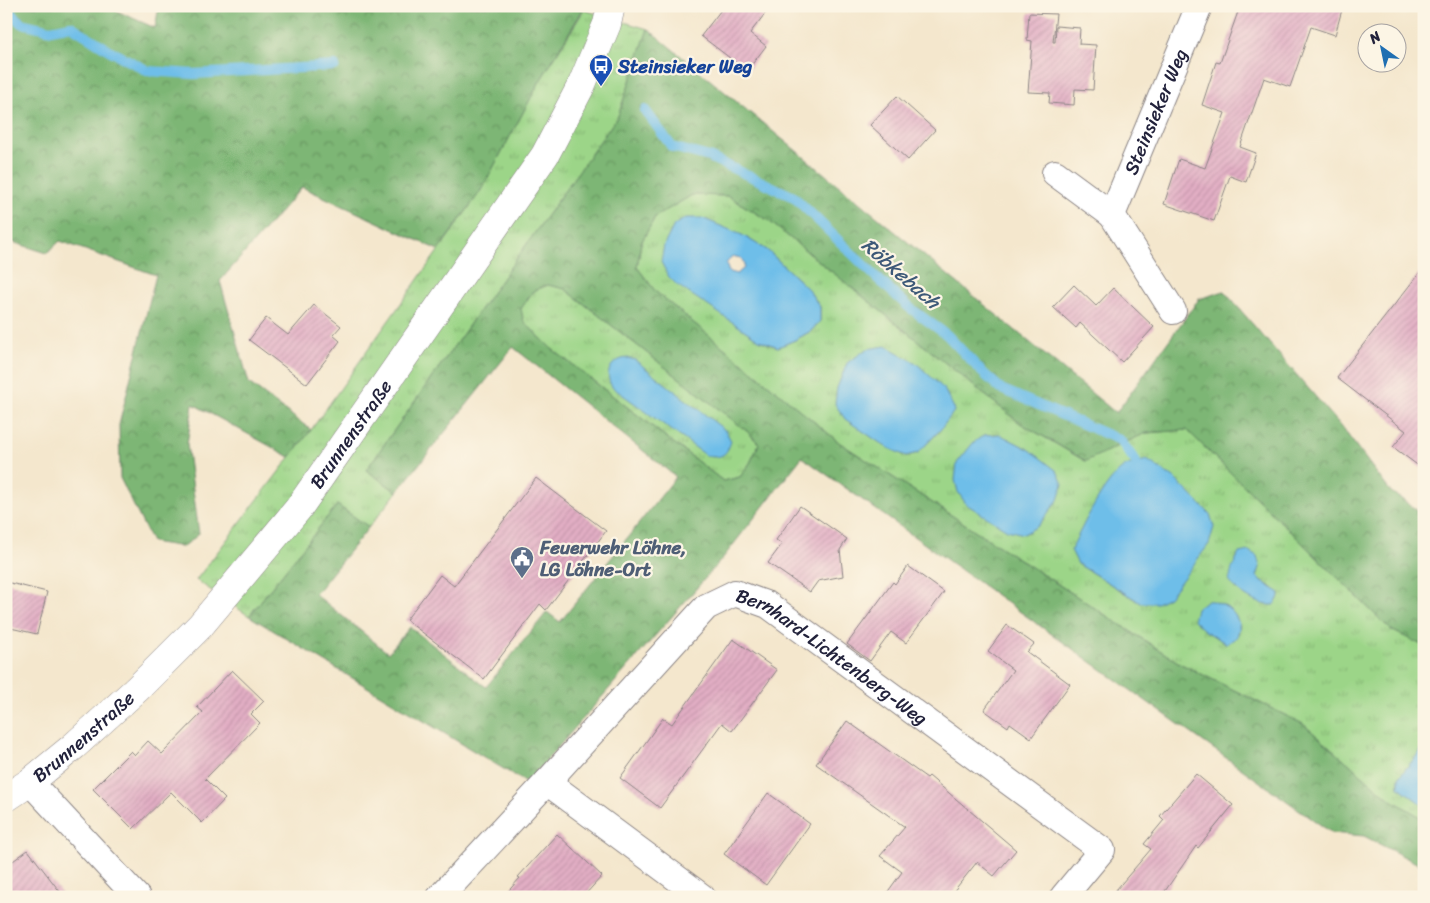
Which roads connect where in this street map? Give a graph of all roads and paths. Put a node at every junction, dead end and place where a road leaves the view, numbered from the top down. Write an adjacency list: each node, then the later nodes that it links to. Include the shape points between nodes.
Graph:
1 (611, 6): 6 (street, Brunnenstraße, via 607,24 582,84 545,155 298,510 200,626 137,690)
2 (1199, 6): 4 (street, Steinsieker Weg)
3 (1055, 173): 4 (street)
4 (1112, 215): 5 (street)
5 (1172, 311)
6 (30, 782): 8 (street, Brunnenstraße); 9 (street)
7 (547, 782): 10 (street, Bernhard-Lichtenberg-Weg); 11 (street); 12 (street, Bernhard-Lichtenberg-Weg, via 706,607 735,593 768,605 1102,850)
8 (6, 798)
9 (137, 897)
10 (440, 897)
11 (702, 897)
12 (1064, 897)

